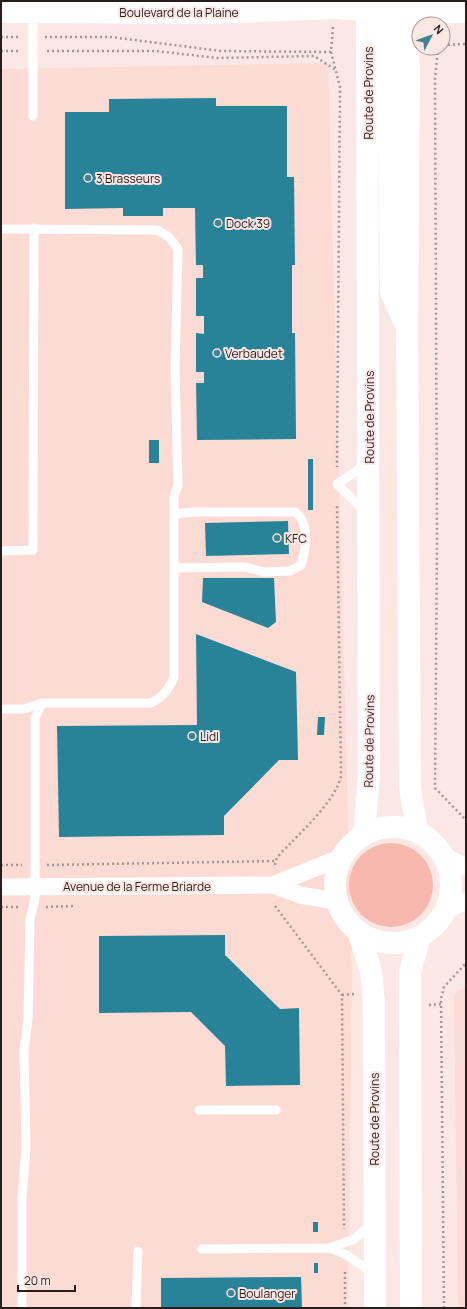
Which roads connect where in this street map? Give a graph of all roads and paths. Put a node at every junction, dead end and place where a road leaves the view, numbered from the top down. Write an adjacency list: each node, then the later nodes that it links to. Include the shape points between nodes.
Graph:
1 (387, 6): 3 (main road, Boulevard de la Plaine, via 209,13); 4 (main road, Boulevard de la Plaine); 16 (main road, Route de Provins); 25 (main road, via 409,71 407,328 410,788)
2 (1, 12): 3 (main road, Boulevard de la Plaine)
3 (33, 12): 6 (lane)
4 (466, 12)
5 (1, 37): 6 (path)
6 (34, 37): 10 (lane); 12 (path, via 111,37 221,51 331,52)
7 (466, 44): 8 (path)
8 (451, 45)
9 (1, 51): 10 (path)
10 (34, 51): 12 (path, via 156,51 217,58 314,56); 13 (lane)
11 (437, 56): 24 (path, via 435,79 435,788)
12 (336, 70): 17 (path, via 340,87)
13 (33, 116)
14 (34, 228): 15 (lane); 18 (lane, via 157,230 169,237 178,249 175,376 178,485 174,497); 20 (lane, via 33,550)
15 (1, 229)
16 (370, 456): 17 (lane, via 358,470); 19 (main road, Route de Provins)
17 (337, 484): 19 (lane); 27 (path, via 341,776 339,786 312,821)
18 (174, 514): 21 (lane); 21 (lane, via 295,512 301,516 304,523 304,555 301,565 290,571 264,572 246,567)
19 (369, 516): 26 (main road, Route de Provins, via 369,776)
20 (1, 551)
21 (174, 568): 22 (lane, via 174,677 169,688 151,703)
22 (42, 703): 23 (lane, via 24,709); 32 (lane, via 35,718)
23 (1, 709)
24 (466, 820)
25 (416, 830): 26 (main road, via 390,826); 28 (main road)
26 (364, 834): 29 (main road, via 348,847)
27 (280, 854)
28 (441, 854): 33 (street); 39 (main road, via 450,868 452,892)
29 (342, 857): 34 (street, Avenue de la Ferme Briarde); 37 (main road, via 333,884)
30 (275, 861): 32 (path)
31 (1, 865): 32 (path)
32 (36, 865): 36 (lane)
33 (466, 867)
34 (273, 885): 36 (street, Avenue de la Ferme Briarde); 37 (street, Avenue de la Ferme Briarde, via 300,895)
35 (1, 887): 36 (street, Avenue de la Ferme Briarde)
36 (35, 887): 52 (lane, via 30,919 28,1020 24,1049 26,1148 22,1198)
37 (335, 901): 40 (main road)
38 (274, 904): 46 (path, via 342,995)
39 (457, 905): 41 (main road)
40 (358, 932): 41 (main road, via 381,942 406,942); 45 (main road, Route de Provins, via 371,971 374,1001)
41 (420, 937): 56 (main road, via 410,971)
42 (466, 964): 57 (path, via 444,987 441,999)
43 (199, 1110): 44 (lane)
44 (276, 1110)
45 (374, 1223): 46 (lane); 51 (main road, Route de Provins)
46 (344, 1244): 47 (lane)
47 (330, 1248): 48 (lane); 50 (lane)
48 (202, 1249)
49 (138, 1251): 53 (lane)
50 (345, 1254): 51 (lane); 54 (path)
51 (375, 1274): 55 (main road, Route de Provins)
52 (22, 1308)
53 (136, 1308)
54 (345, 1308)
55 (375, 1308)
56 (411, 1308)
57 (444, 1308)

